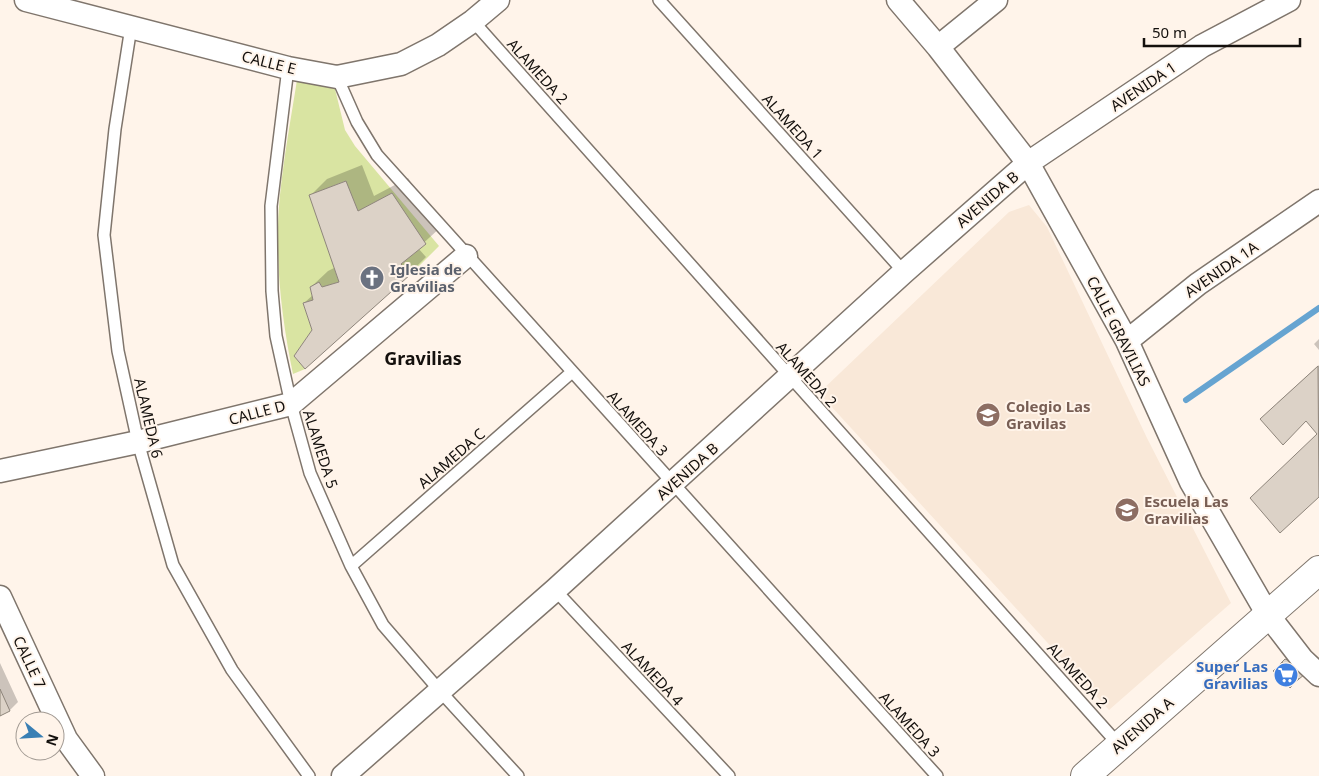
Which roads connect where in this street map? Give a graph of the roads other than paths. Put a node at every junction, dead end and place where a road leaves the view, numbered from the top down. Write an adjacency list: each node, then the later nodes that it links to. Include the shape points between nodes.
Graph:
1 (26, 0): 8 (street, CALLE E)
2 (498, 0): 7 (street, CALLE E)
3 (659, 0): 15 (lane, ALAMEDA 1)
4 (898, 0): 9 (street, CALLE GRAVILIAS)
5 (996, 0): 9 (street)
6 (1289, 0): 12 (street, AVENIDA 1, via 1202,46)
7 (474, 22): 11 (street, CALLE E, via 401,64); 18 (lane, ALAMEDA 2)
8 (131, 27): 10 (street, CALLE E); 20 (lane, ALAMEDA 6, via 115,129 104,235 118,351)
9 (938, 47): 12 (street, CALLE GRAVILIAS)
10 (288, 68): 11 (street, CALLE E); 19 (lane, ALAMEDA 5, via 271,206 276,336)
11 (337, 77): 14 (lane, ALAMEDA 3, via 357,122 377,155)
12 (1028, 163): 15 (street, AVENIDA B); 16 (street, CALLE GRAVILIAS)
13 (1319, 200): 16 (street, AVENIDA 1A, via 1198,284)
14 (466, 256): 17 (lane, ALAMEDA 3); 19 (street, CALLE D)
15 (904, 272): 18 (street, AVENIDA B)
16 (1127, 341): 27 (street, CALLE GRAVILIAS, via 1191,482)
17 (572, 372): 22 (lane, ALAMEDA 3); 23 (lane, ALAMEDA C)
18 (789, 377): 22 (street, AVENIDA B); 30 (lane, ALAMEDA 2)
19 (291, 404): 20 (street, CALLE D); 23 (lane, ALAMEDA 5, via 310,473)
20 (138, 442): 21 (street, CALLE D); 32 (lane, ALAMEDA 6, via 173,565 232,670)
21 (0, 471)
22 (673, 484): 25 (street, AVENIDA B); 36 (lane, ALAMEDA 3)
23 (351, 566): 29 (lane, ALAMEDA 5, via 383,625)
24 (1319, 570): 27 (street, AVENIDA A)
25 (555, 590): 29 (street, AVENIDA B); 35 (lane, ALAMEDA 4)
26 (0, 597): 31 (street, CALLE 7, via 66,739)
27 (1268, 615): 28 (street, CALLE GRAVILIAS, via 1302,659); 30 (street, AVENIDA A)
28 (1319, 674)
29 (440, 691): 33 (street, AVENIDA B); 34 (lane, ALAMEDA 5)
30 (1119, 745): 37 (street, AVENIDA A)
31 (93, 776)
32 (309, 776)
33 (343, 776)
34 (518, 776)
35 (729, 776)
36 (937, 776)
37 (1085, 776)

